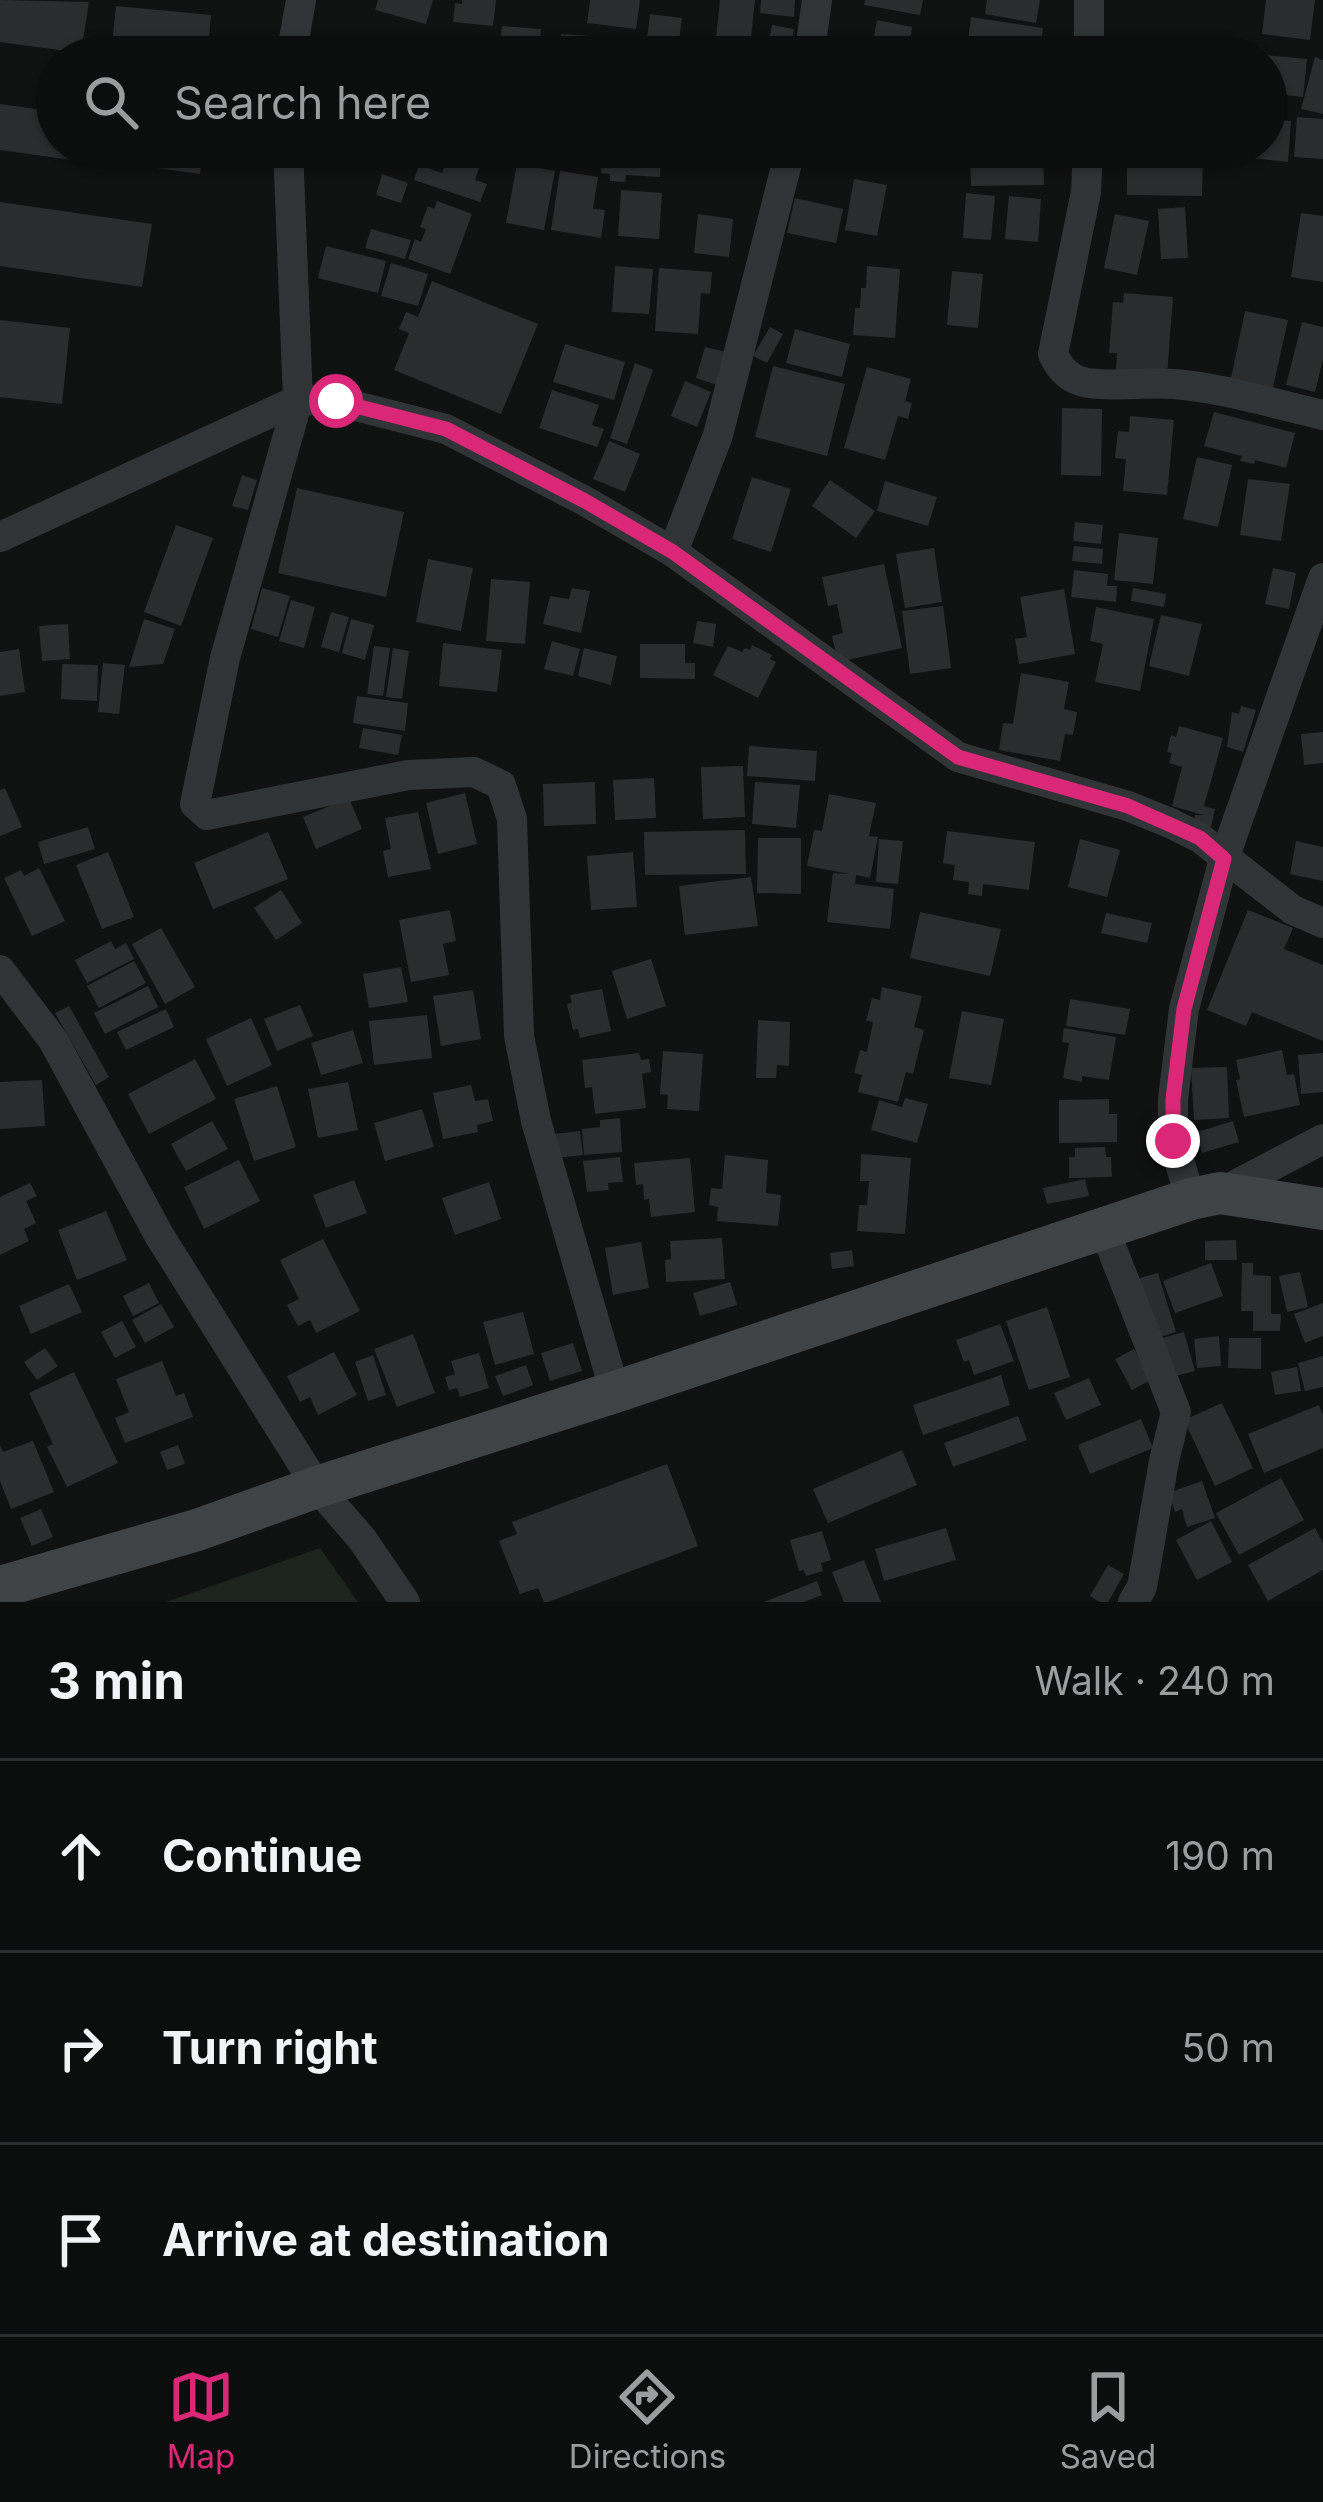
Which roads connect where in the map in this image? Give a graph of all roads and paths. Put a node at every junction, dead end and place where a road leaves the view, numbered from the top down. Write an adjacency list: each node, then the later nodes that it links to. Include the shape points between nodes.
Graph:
1 (301, 0): 4 (street)
2 (817, 0): 5 (street)
3 (1089, 0): 6 (street)
4 (295, 36)
5 (811, 36)
6 (1089, 36)
7 (289, 168): 10 (street)
8 (786, 168): 13 (street, via 718,435)
9 (1088, 168): 11 (street, via 1053,354 1059,367 1088,383 1194,387)
10 (298, 400): 12 (street); 13 (street, via 336,401 446,429); 22 (street, via 225,658 195,804 207,815 408,775 474,772 501,785 512,819 519,1036)
11 (1323, 416)
12 (0, 538)
13 (673, 552): 15 (street, via 958,757 1128,806 1200,838)
14 (1322, 586): 15 (street)
15 (1224, 859): 16 (street); 19 (street, via 1178,1045 1173,1141)
16 (1323, 923)
17 (0, 970): 23 (street, via 53,1040 159,1235)
18 (1323, 1139): 19 (street)
19 (1205, 1196): 20 (street); 21 (street)
20 (1323, 1209)
21 (1104, 1229): 22 (street); 26 (street, via 1177,1412)
22 (615, 1392): 23 (street)
23 (317, 1487): 24 (street); 25 (street)
24 (0, 1587)
25 (404, 1602)
26 (1133, 1602)

